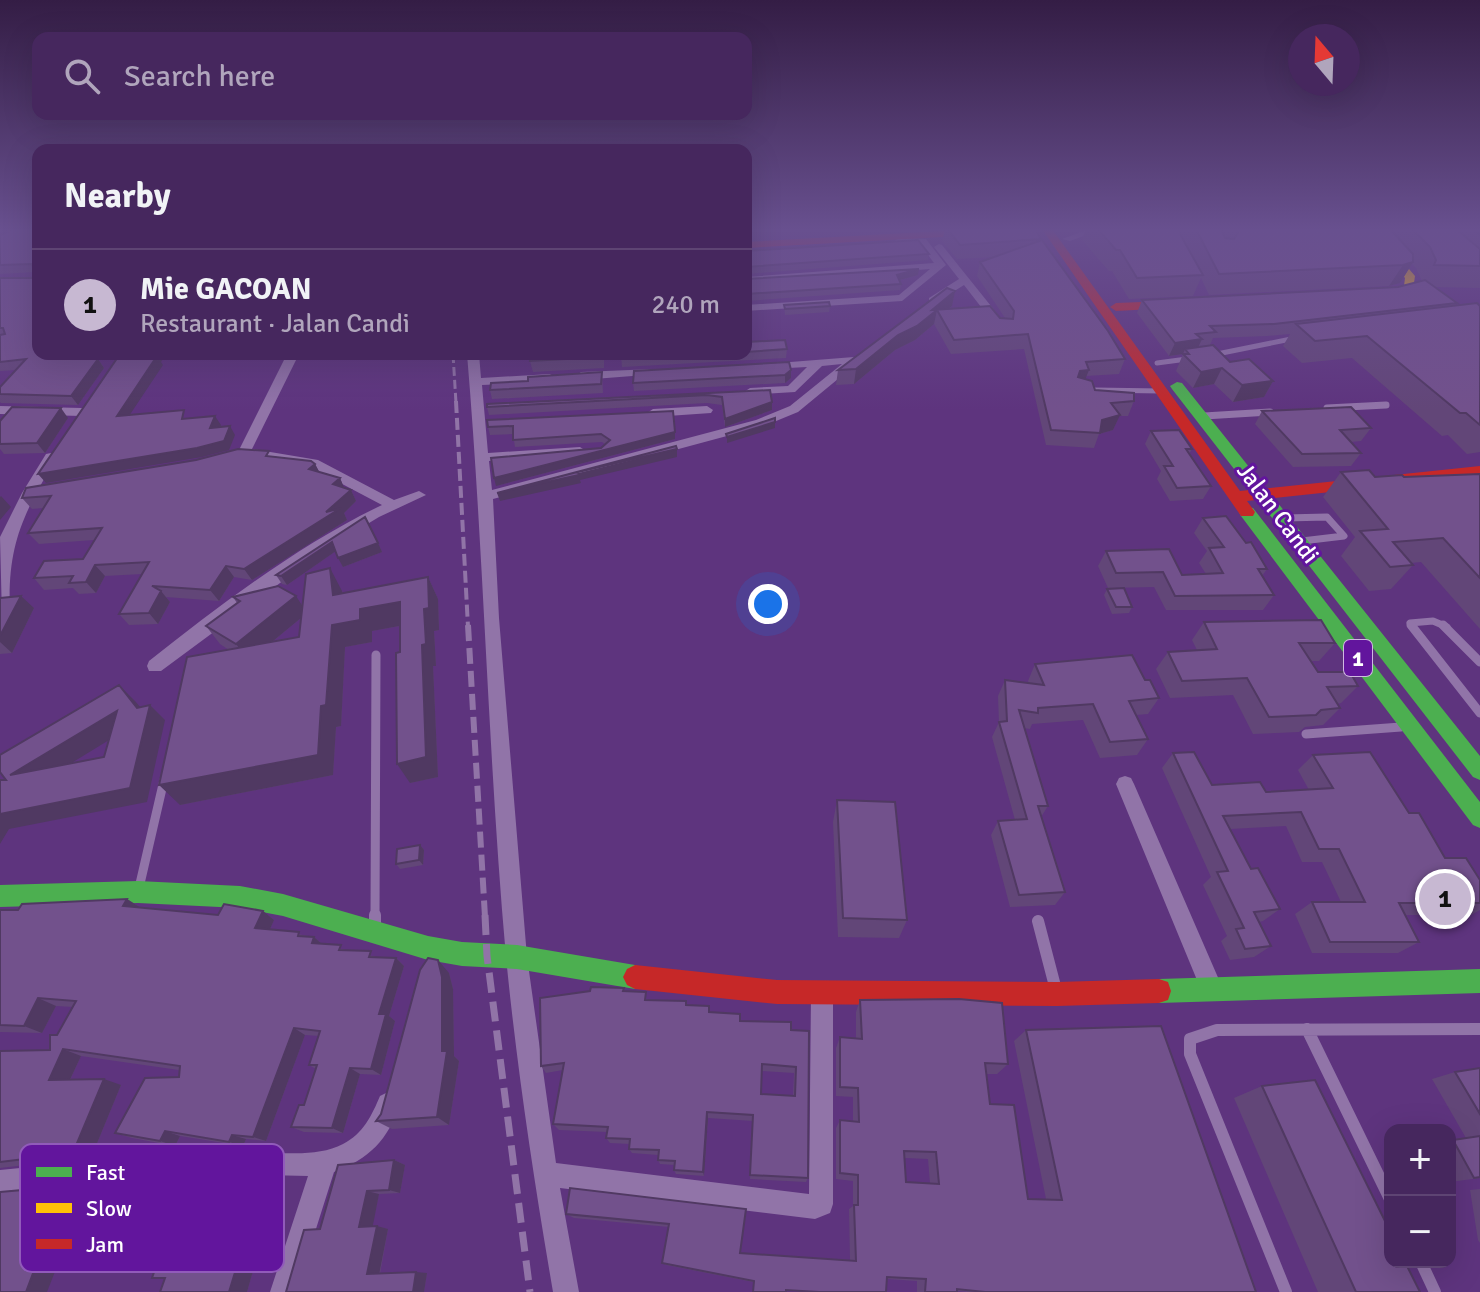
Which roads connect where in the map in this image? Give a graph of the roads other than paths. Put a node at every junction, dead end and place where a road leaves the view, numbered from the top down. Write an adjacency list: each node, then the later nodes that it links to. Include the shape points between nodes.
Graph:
1 (912, 289): 11 (street, via 902,298)
2 (946, 289): 9 (street)
3 (972, 289): 12 (street)
4 (1089, 289): 22 (main road, Jalan Candi / 1)
5 (1103, 289): 10 (main road, Jalan Candi / 1)
6 (1405, 289): 7 (main road)
7 (1362, 294)
8 (1190, 304): 10 (main road)
9 (925, 307)
10 (1116, 307): 17 (main road, Jalan Candi / 1)
11 (752, 308)
12 (1003, 329)
13 (1312, 336): 17 (lane)
14 (290, 360): 40 (street)
15 (473, 360): 20 (street)
16 (823, 362): 18 (street); 23 (street, via 791,389); 44 (street, via 855,357 794,409 760,423)
17 (1157, 363): 34 (main road, Jalan Candi / 1)
18 (751, 367)
19 (674, 371): 20 (street)
20 (475, 382): 26 (street)
21 (1093, 390): 22 (lane)
22 (1161, 391): 49 (main road, Jalan Candi / 1)
23 (741, 392)
24 (92, 400): 31 (street)
25 (1386, 405): 28 (lane)
26 (477, 406): 27 (street); 35 (street)
27 (492, 406)
28 (1323, 409)
29 (0, 410): 31 (street)
30 (707, 410): 33 (street)
31 (82, 412): 37 (street)
32 (1276, 412): 34 (lane)
33 (631, 414)
34 (1202, 416): 47 (main road, Jalan Candi / 1)
35 (479, 422): 36 (street); 41 (street)
36 (495, 422)
37 (74, 424)
38 (56, 449): 46 (street)
39 (587, 450): 41 (street)
40 (244, 453): 42 (street); 50 (street, via 313,463)
41 (482, 457): 44 (street)
42 (226, 458)
43 (1480, 471): 47 (main road)
44 (485, 489): 70 (street)
45 (43, 490): 46 (street)
46 (29, 493): 52 (street)
47 (1265, 494): 49 (main road); 51 (main road, Jalan Candi / 1)
48 (419, 495): 50 (street)
49 (1236, 497): 59 (main road, Jalan Candi / 1)
50 (389, 502): 57 (street)
51 (1284, 518): 53 (main road, Jalan Candi / 1); 53 (lane, via 1327,517 1344,536)
52 (4, 541): 54 (street)
53 (1302, 541): 62 (main road, Jalan Candi / 1)
54 (2, 612)
55 (376, 655): 68 (lane)
56 (1480, 662): 58 (lane, via 1440,620 1410,623)
57 (155, 666)
58 (1480, 713)
59 (1410, 727): 60 (lane); 64 (main road, Jalan Candi / 1)
60 (1306, 734)
61 (166, 769): 65 (lane)
62 (1480, 771)
63 (1125, 784): 73 (street)
64 (1480, 818)
65 (138, 892): 66 (main road); 68 (main road, via 240,897)
66 (0, 896)
67 (1038, 921): 75 (lane)
68 (375, 932): 69 (main road)
69 (428, 948): 70 (main road); 71 (street)
70 (517, 957): 74 (main road, via 656,981); 81 (street)
71 (420, 978)
72 (1480, 981): 73 (main road)
73 (1212, 989): 75 (main road)
74 (822, 994): 75 (main road); 81 (street, via 821,1204)
75 (1057, 994)
76 (1307, 1029): 77 (lane); 84 (lane); 88 (lane, via 1217,1030 1190,1039 1190,1054)
77 (1480, 1029)
78 (393, 1083): 80 (street, via 373,1134 348,1155)
79 (284, 1162): 80 (street)
80 (325, 1162): 86 (street)
81 (545, 1174): 87 (street)
82 (20, 1180): 83 (street)
83 (0, 1182)
84 (1389, 1196)
85 (1424, 1268): 89 (lane)
86 (283, 1292)
87 (566, 1292)
88 (1286, 1292)
89 (1435, 1292)

